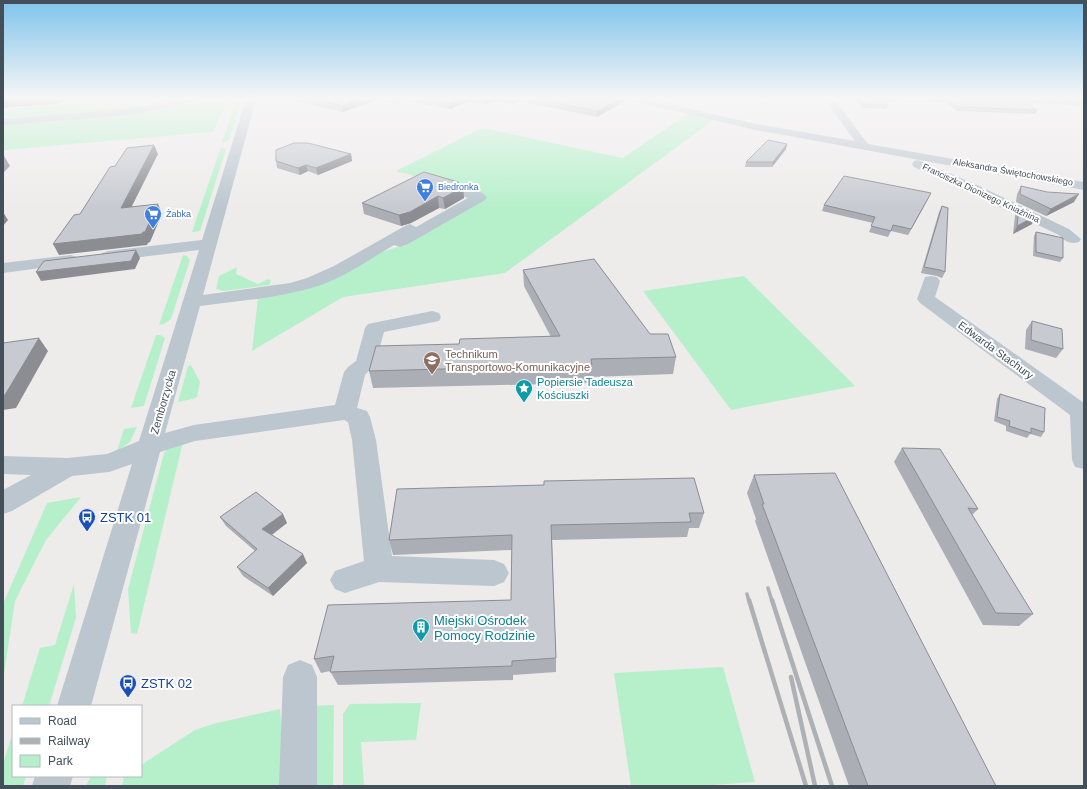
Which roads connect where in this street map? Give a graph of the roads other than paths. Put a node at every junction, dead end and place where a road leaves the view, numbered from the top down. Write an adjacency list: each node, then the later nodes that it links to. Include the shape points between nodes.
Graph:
1 (240, 136): 10 (street, Zemborzycka)
2 (806, 136): 4 (street, Aleksandra Świętochowskiego)
3 (856, 136): 4 (street)
4 (864, 146): 5 (street, Aleksandra Świętochowskiego)
5 (888, 150): 6 (street, Aleksandra Świętochowskiego); 9 (street, Franciszka Dionizego Kniaźnina, via 1064,232)
6 (1084, 186)
7 (467, 192): 11 (street, via 480,197 404,240)
8 (410, 230): 11 (street)
9 (1073, 239)
10 (209, 244): 12 (street); 14 (street, Zemborzycka)
11 (381, 247): 14 (street, via 313,282 290,288)
12 (3, 268)
13 (931, 281): 17 (street, Edwarda Stachury, via 926,298)
14 (192, 302): 18 (street, Zemborzycka)
15 (432, 317): 16 (street, via 375,328 365,364 355,372)
16 (345, 412): 18 (street, via 194,433); 23 (street, via 359,417 364,440)
17 (1083, 413): 19 (street)
18 (150, 447): 21 (street, via 108,463); 27 (street, Zemborzycka)
19 (1084, 460)
20 (3, 465): 21 (street)
21 (67, 467): 22 (street)
22 (3, 503)
23 (379, 569): 24 (street); 25 (street)
24 (494, 573)
25 (345, 580)
26 (300, 677): 28 (street)
27 (74, 705)
28 (298, 786)

